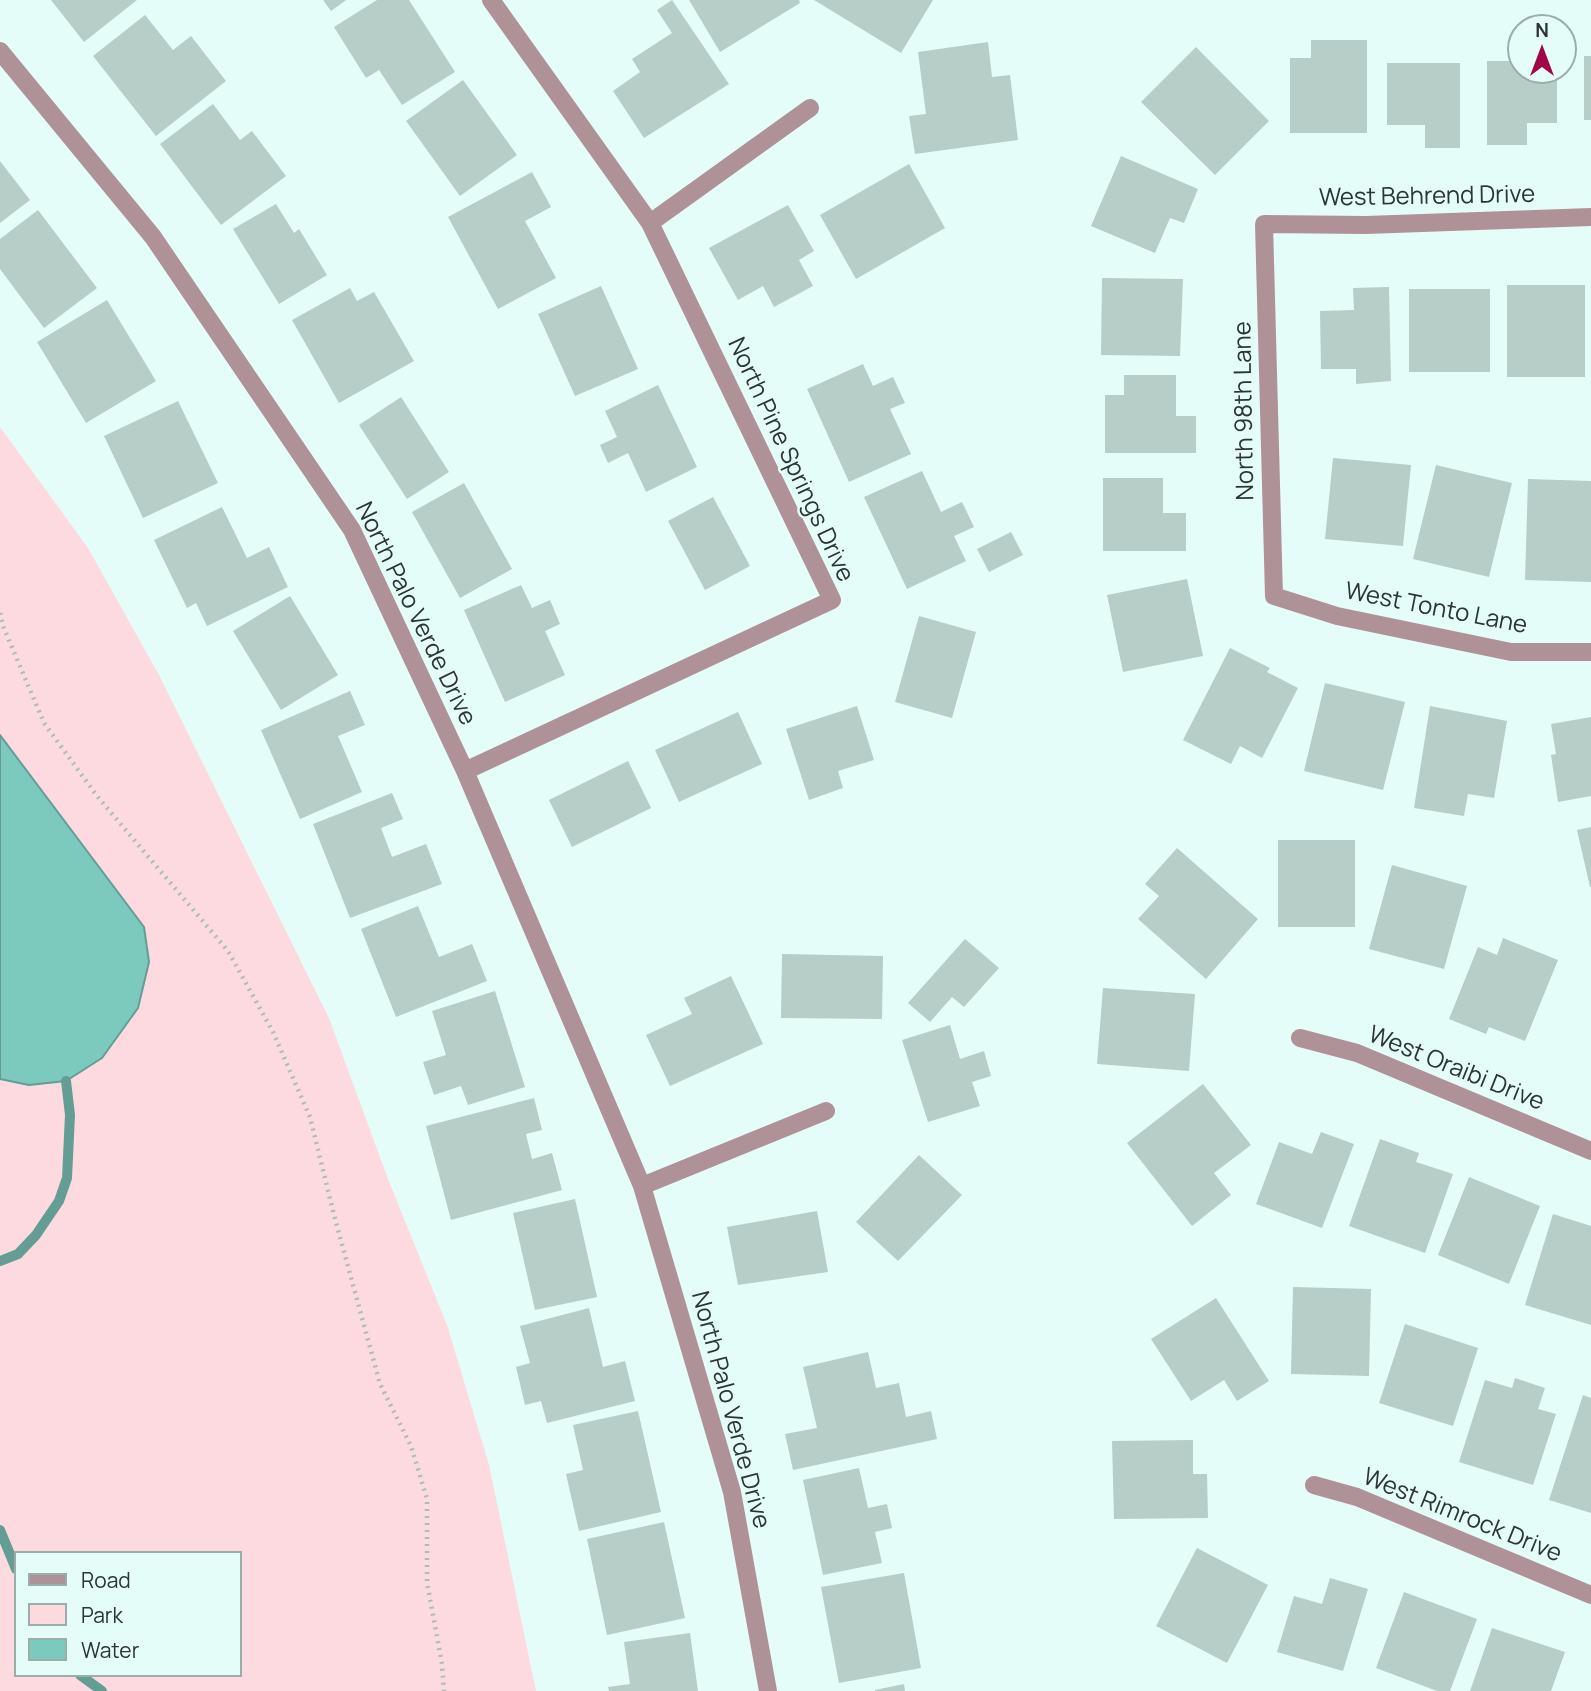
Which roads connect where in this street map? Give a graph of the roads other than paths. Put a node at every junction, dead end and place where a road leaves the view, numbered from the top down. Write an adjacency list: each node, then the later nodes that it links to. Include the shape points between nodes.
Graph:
1 (492, 0): 5 (street, North Pine Springs Drive)
2 (0, 51): 9 (street, North Palo Verde Drive, via 153,237 352,530)
3 (810, 108): 5 (street)
4 (1591, 217): 6 (street, West Behrend Drive)
5 (650, 223): 9 (street, North Pine Springs Drive, via 832,600)
6 (1264, 224): 7 (street, North 98th Lane)
7 (1274, 596): 8 (street, West Tonto Lane, via 1337,616 1511,652)
8 (1591, 652)
9 (465, 771): 13 (street, North Palo Verde Drive)
10 (1300, 1038): 12 (street, West Oraibi Drive, via 1357,1053)
11 (826, 1111): 13 (street)
12 (1591, 1151)
13 (642, 1186): 16 (street, North Palo Verde Drive, via 732,1492)
14 (1314, 1485): 15 (street, West Rimrock Drive, via 1357,1497)
15 (1591, 1595)
16 (768, 1691)

